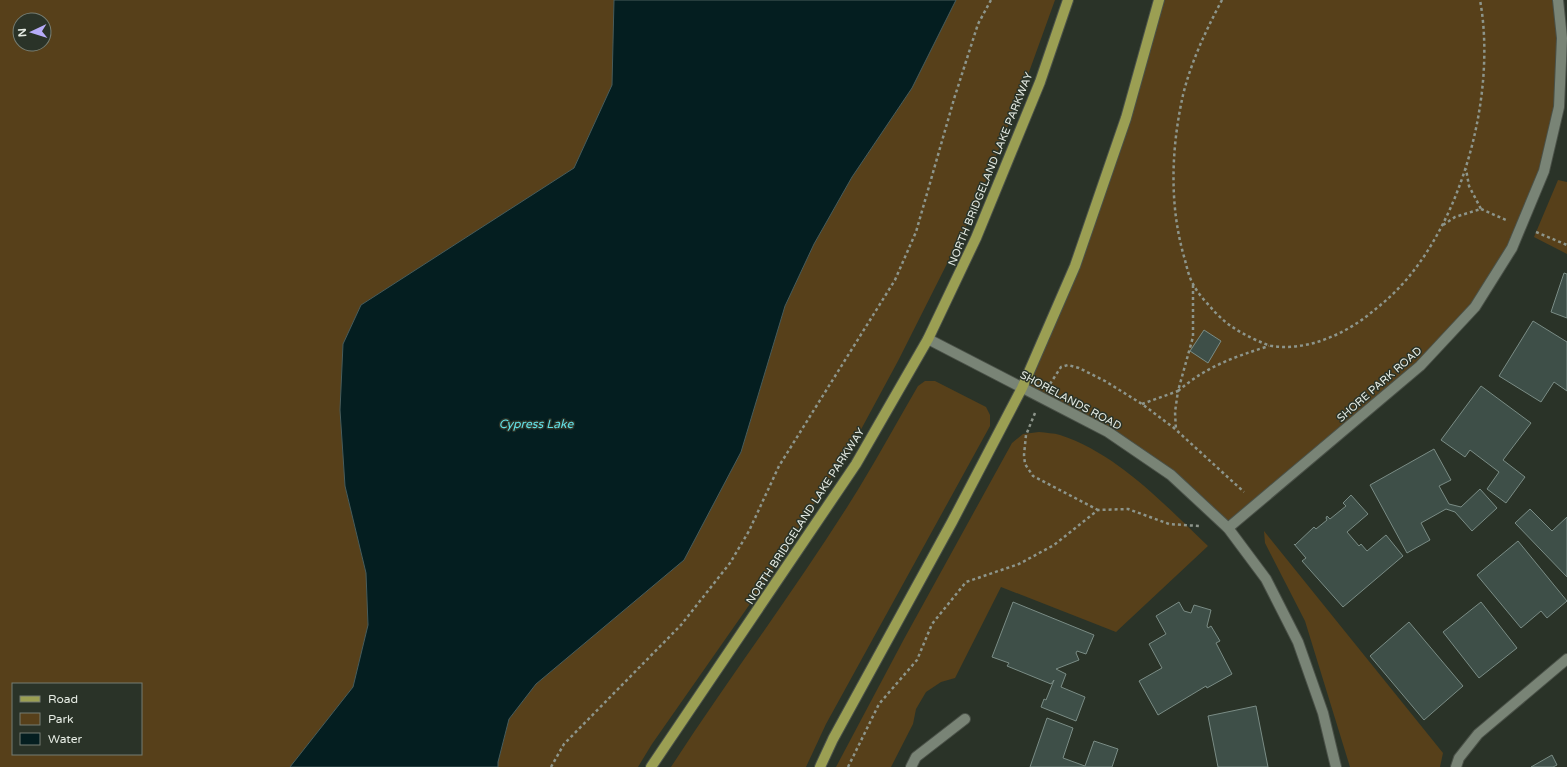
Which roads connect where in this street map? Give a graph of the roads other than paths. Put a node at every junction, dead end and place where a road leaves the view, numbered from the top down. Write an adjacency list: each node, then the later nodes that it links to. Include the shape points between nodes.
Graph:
1 (1068, 0): 4 (main road, NORTH BRIDGELAND LAKE PARKWAY, via 1040,82 976,238)
2 (1159, 0): 5 (main road, via 1126,118 1075,266)
3 (1558, 0): 6 (street, SHORE PARK ROAD, via 1562,38 1559,107 1544,171 1512,248 1475,307 1420,366)
4 (928, 339): 5 (street, SHORELANDS ROAD); 9 (main road, NORTH BRIDGELAND LAKE PARKWAY, via 856,464)
5 (1022, 388): 6 (street, SHORELANDS ROAD, via 1108,432 1172,475); 10 (main road)
6 (1228, 528): 12 (street, SHORELANDS ROAD, via 1266,579 1298,642 1323,713)
7 (1567, 659): 13 (street, via 1478,734 1459,758)
8 (965, 719): 11 (street, via 916,757)
9 (652, 767)
10 (820, 767)
11 (911, 767)
12 (1336, 767)
13 (1456, 767)

